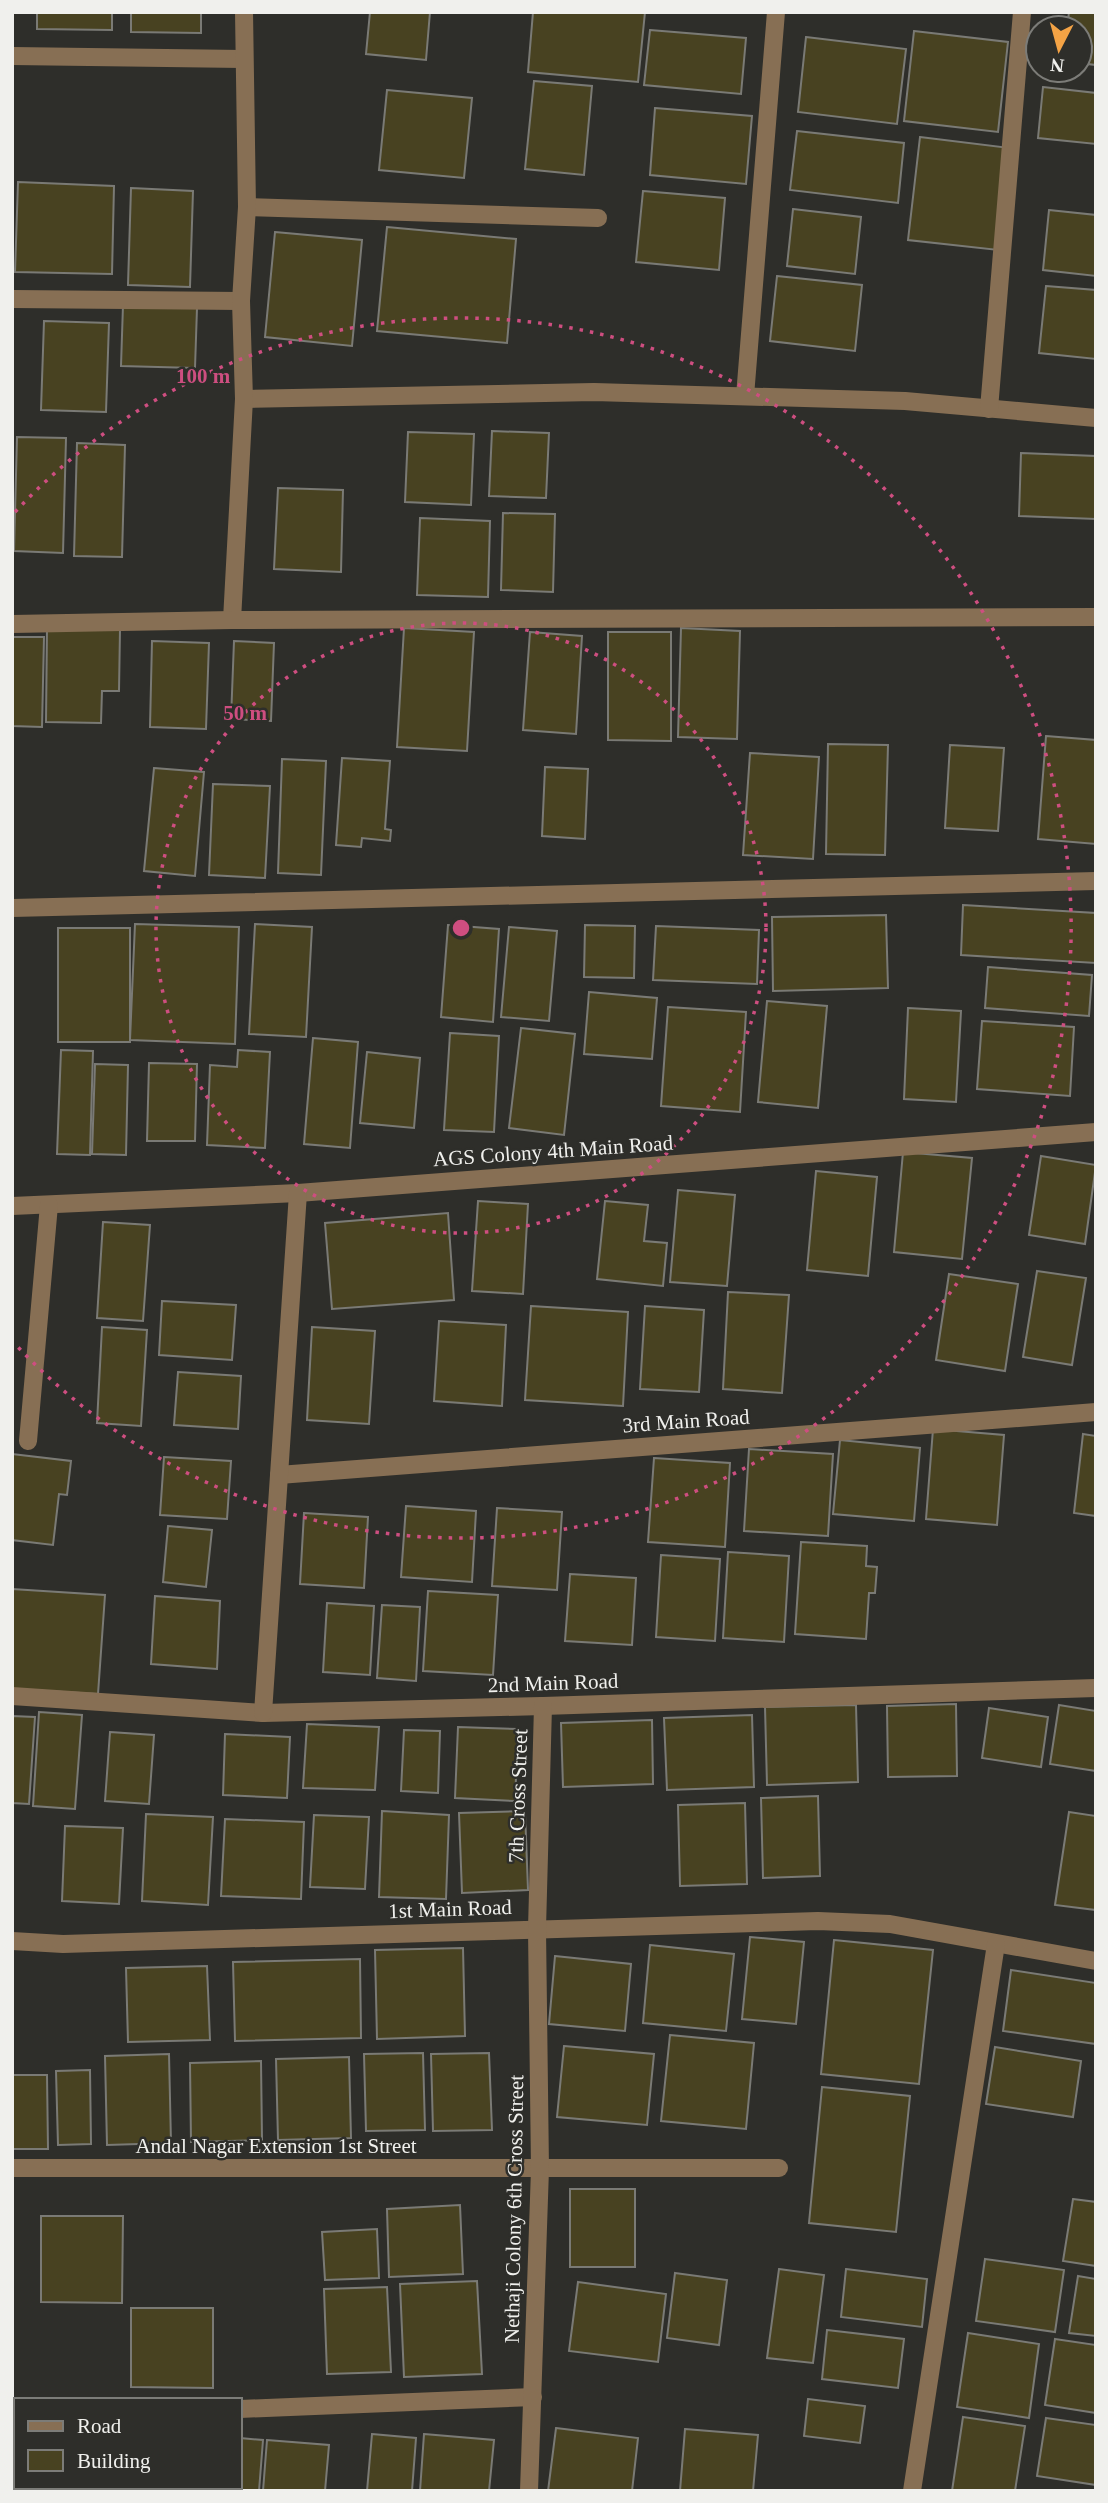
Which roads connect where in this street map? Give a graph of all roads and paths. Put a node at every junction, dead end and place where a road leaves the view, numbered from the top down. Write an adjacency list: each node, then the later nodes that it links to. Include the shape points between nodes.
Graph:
1 (244, 12): 5 (street)
2 (776, 12): 10 (street)
3 (1022, 12): 12 (street)
4 (12, 56): 5 (street)
5 (243, 59): 6 (street)
6 (247, 207): 7 (street); 9 (street)
7 (598, 218)
8 (12, 299): 9 (street)
9 (241, 301): 11 (street)
10 (745, 396): 11 (street, via 594,392); 12 (street, via 905,401)
11 (244, 399): 15 (street)
12 (989, 409): 13 (street)
13 (1096, 418)
14 (1096, 617): 15 (street)
15 (232, 620): 16 (street)
16 (12, 624)
17 (1096, 881): 18 (street)
18 (12, 908)
19 (1096, 1132): 20 (street, AGS Colony 4th Main Road)
20 (298, 1193): 21 (street, AGS Colony 4th Main Road); 25 (street)
21 (49, 1205): 22 (street, AGS Colony 4th Main Road); 24 (street)
22 (12, 1206)
23 (1096, 1412): 25 (street, 3rd Main Road)
24 (29, 1441)
25 (279, 1475): 29 (street)
26 (1096, 1688): 28 (street, 2nd Main Road)
27 (12, 1696): 29 (street, 2nd Main Road)
28 (543, 1706): 29 (street, 2nd Main Road); 30 (street, 7th Cross Street)
29 (263, 1713)
30 (537, 1929): 31 (street, 1st Main Road, via 63,1944); 32 (street, 1st Main Road, via 818,1921 890,1924); 36 (street, Nethaji Colony 6th Cross Street)
31 (12, 1941)
32 (996, 1944): 33 (street, 1st Main Road); 40 (street)
33 (1096, 1961)
34 (12, 2168): 36 (street, Andal Nagar Extension 1st Street)
35 (779, 2168): 36 (street, Andal Nagar Extension 1st Street)
36 (540, 2169): 37 (street, Nethaji Colony 6th Cross Street)
37 (533, 2397): 38 (street); 39 (street, Nethaji Colony 6th Cross Street)
38 (242, 2409)
39 (529, 2491)
40 (912, 2491)

